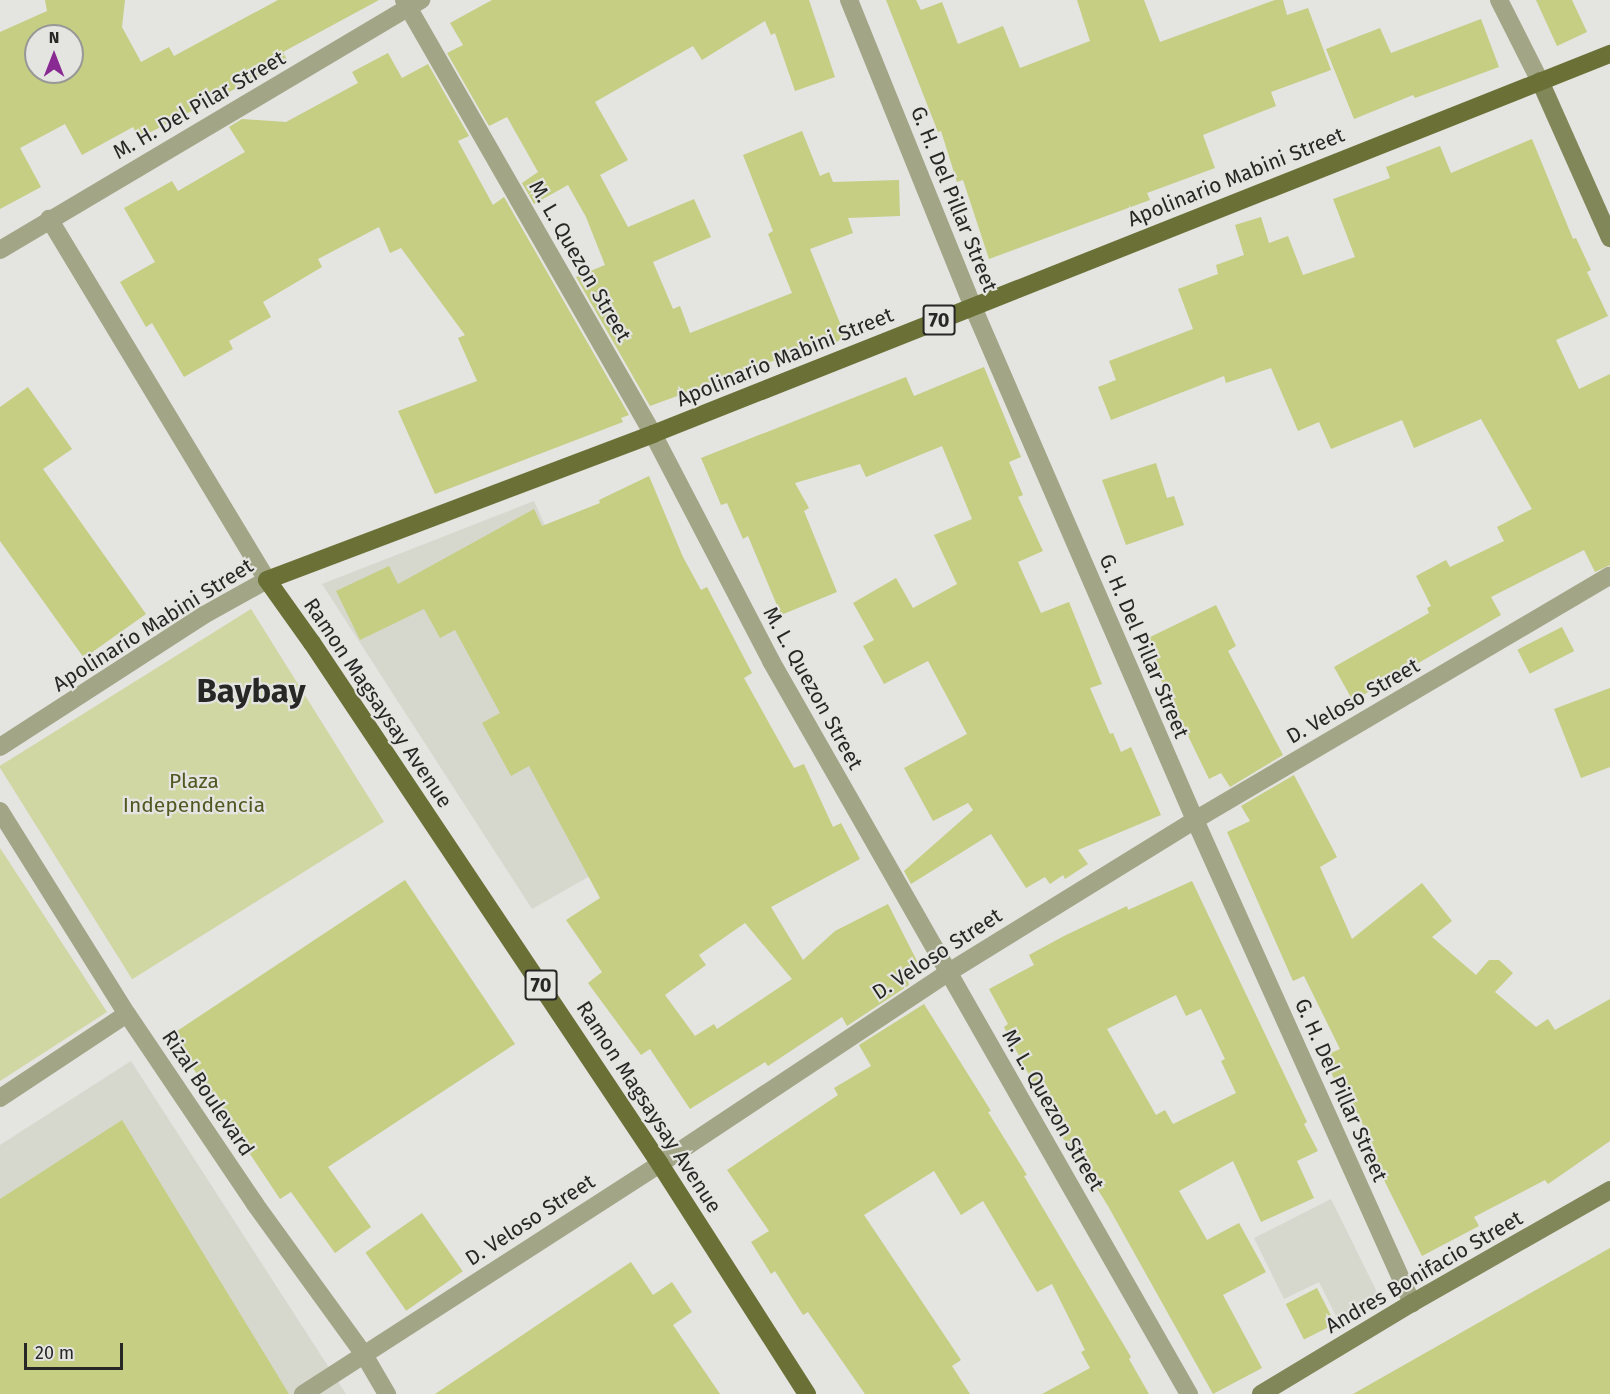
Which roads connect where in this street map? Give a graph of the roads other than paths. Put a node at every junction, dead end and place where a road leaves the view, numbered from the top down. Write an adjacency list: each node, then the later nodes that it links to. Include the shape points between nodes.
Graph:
1 (849, 0): 9 (street, G. H. Del Pillar Street)
2 (1499, 0): 5 (street)
3 (411, 3): 6 (street, M. H. Del Pilar Street); 10 (street, M. L. Quezon Street)
4 (1610, 54): 5 (main road, Apolinario Mabini Street / 70)
5 (1540, 81): 7 (street); 9 (main road, Apolinario Mabini Street / 70)
6 (49, 219): 8 (street, M. H. Del Pilar Street); 12 (street)
7 (1610, 238)
8 (0, 250)
9 (973, 307): 10 (main road, Apolinario Mabini Street / 70); 15 (street, G. H. Del Pillar Street)
10 (653, 434): 12 (main road, Apolinario Mabini Street / 70); 16 (street, M. L. Quezon Street, via 771,661)
11 (1610, 576): 15 (street, D. Veloso Street)
12 (267, 580): 13 (street, Apolinario Mabini Street, via 204,615); 19 (main road, Ramon Magsaysay Avenue / 70)
13 (0, 747)
14 (0, 811): 17 (street, Rizal Boulevard)
15 (1195, 820): 16 (street, D. Veloso Street); 21 (street, G. H. Del Pillar Street)
16 (949, 972): 19 (street, D. Veloso Street); 26 (street, M. L. Quezon Street)
17 (127, 1014): 18 (street); 22 (street, Rizal Boulevard, via 255,1204)
18 (0, 1098)
19 (660, 1164): 22 (street, D. Veloso Street); 25 (main road, Ramon Magsaysay Avenue / 70)
20 (1610, 1190): 21 (street, Andres Bonifacio Street)
21 (1413, 1303): 27 (street, Andres Bonifacio Street)
22 (363, 1353): 23 (street, D. Veloso Street); 24 (street, Rizal Boulevard)
23 (303, 1394)
24 (387, 1394)
25 (807, 1394)
26 (1189, 1394)
27 (1261, 1394)

